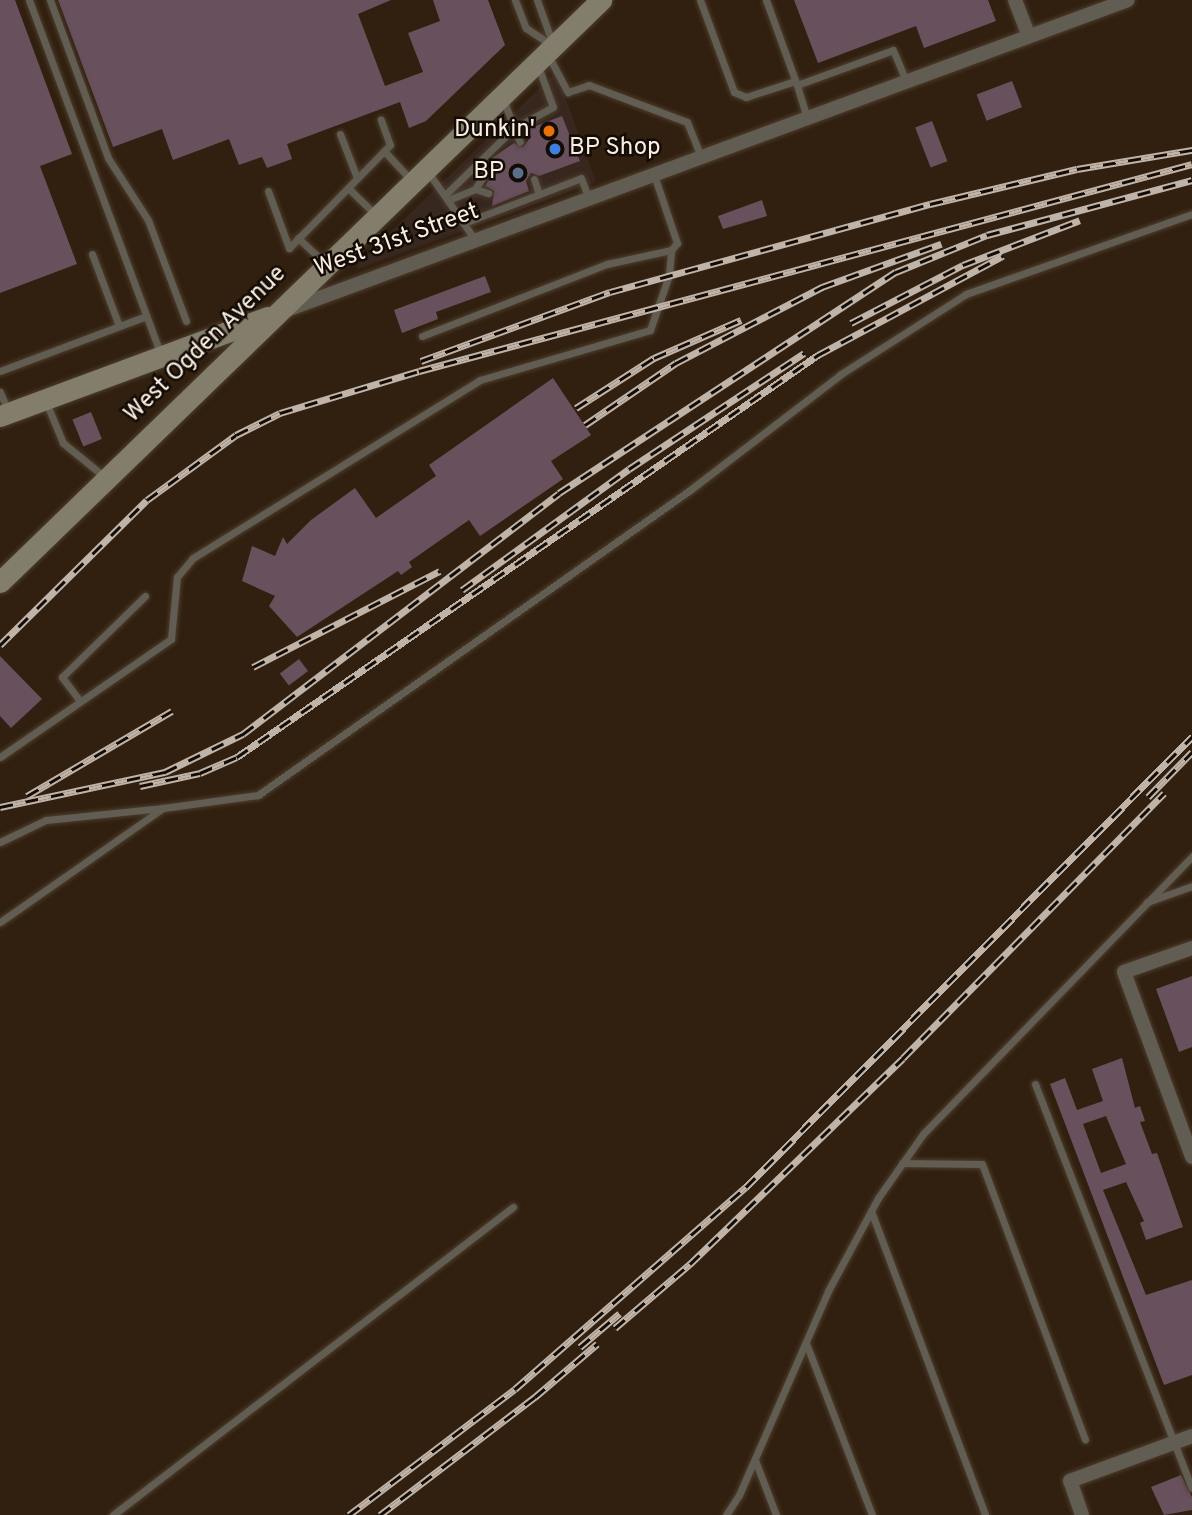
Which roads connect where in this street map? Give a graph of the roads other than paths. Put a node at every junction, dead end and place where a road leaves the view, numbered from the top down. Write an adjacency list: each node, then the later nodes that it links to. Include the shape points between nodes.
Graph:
1 (29, 0): 43 (lane)
2 (50, 0): 44 (lane, via 108,158 148,220)
3 (515, 0): 11 (lane, via 526,28)
4 (537, 0): 11 (lane)
5 (601, 0): 11 (main road, West Ogden Avenue)
6 (700, 0): 13 (lane, via 734,92 746,97)
7 (766, 0): 13 (lane)
8 (1015, 0): 10 (street)
9 (1128, 0): 10 (street, West 31st Street)
10 (1029, 36): 12 (street, West 31st Street)
11 (546, 54): 14 (main road, West Ogden Avenue); 17 (lane, via 552,107); 21 (lane, via 568,92 589,85 687,122)
12 (906, 81): 13 (lane, via 893,50); 15 (street, West 31st Street)
13 (796, 83): 15 (lane)
14 (502, 96): 17 (lane); 23 (main road, West Ogden Avenue)
15 (807, 118): 21 (street, West 31st Street)
16 (381, 120): 20 (lane, via 390,145)
17 (514, 128): 19 (lane); 32 (lane)
18 (340, 134): 25 (lane)
19 (520, 142)
20 (384, 150): 23 (lane); 25 (lane)
21 (701, 157): 24 (street, West 31st Street)
22 (491, 164): 28 (lane)
23 (419, 175): 32 (lane); 35 (main road, West Ogden Avenue)
24 (654, 175): 33 (street, West 31st Street); 39 (lane, via 677,243)
25 (357, 178): 27 (lane)
26 (534, 179): 31 (lane)
27 (348, 187): 35 (lane); 37 (lane)
28 (475, 189): 30 (lane); 32 (lane)
29 (268, 191): 37 (lane, via 289,248)
30 (488, 192)
31 (539, 194): 33 (lane, via 581,178); 36 (lane)
32 (446, 197): 36 (lane)
33 (589, 198): 38 (street, West 31st Street)
34 (1192, 214): 57 (lane, via 966,294 841,374 690,490 258,795)
35 (377, 216): 41 (main road, West Ogden Avenue)
36 (464, 223): 38 (lane)
37 (298, 239): 41 (lane)
38 (475, 240): 42 (street, West 31st Street)
39 (671, 250): 46 (lane, via 607,264); 55 (lane, via 669,275 650,330 480,380 193,558 177,577 171,639)
40 (92, 254): 45 (lane)
41 (326, 265): 42 (main road, West Ogden Avenue)
42 (276, 314): 47 (main road, West 31st Street); 52 (main road, West Ogden Avenue)
43 (146, 316): 45 (lane); 47 (lane)
44 (186, 321)
45 (119, 326): 48 (lane)
46 (422, 336)
47 (161, 357): 50 (main road, West 31st Street)
48 (1, 368)
49 (0, 392): 51 (lane)
50 (46, 400): 51 (main road, West 31st Street); 52 (lane, via 63,443)
51 (4, 415)
52 (107, 478): 53 (main road, West Ogden Avenue)
53 (0, 582)
54 (145, 596): 55 (lane, via 62,677)
55 (80, 701): 56 (lane)
56 (2, 752)
57 (163, 808): 58 (lane, via 46,820); 62 (lane)
58 (0, 842)
59 (1192, 856): 61 (lane)
60 (1192, 886): 61 (lane)
61 (1145, 903): 66 (lane, via 923,1134)
62 (0, 922)
63 (1192, 948): 65 (street, via 1124,972)
64 (1035, 1083): 72 (lane)
65 (1192, 1157)
66 (902, 1163): 68 (lane); 71 (lane, via 982,1164)
67 (513, 1207): 75 (lane)
68 (871, 1211): 69 (lane); 79 (lane)
69 (806, 1342): 73 (lane); 78 (lane)
70 (1192, 1436): 72 (street)
71 (1085, 1439)
72 (1175, 1442): 74 (lane); 80 (street, via 1070,1481)
73 (755, 1459): 76 (lane); 77 (lane)
74 (1192, 1489)
75 (113, 1515)
76 (726, 1515)
77 (776, 1515)
78 (872, 1515)
79 (985, 1515)
80 (1082, 1515)

